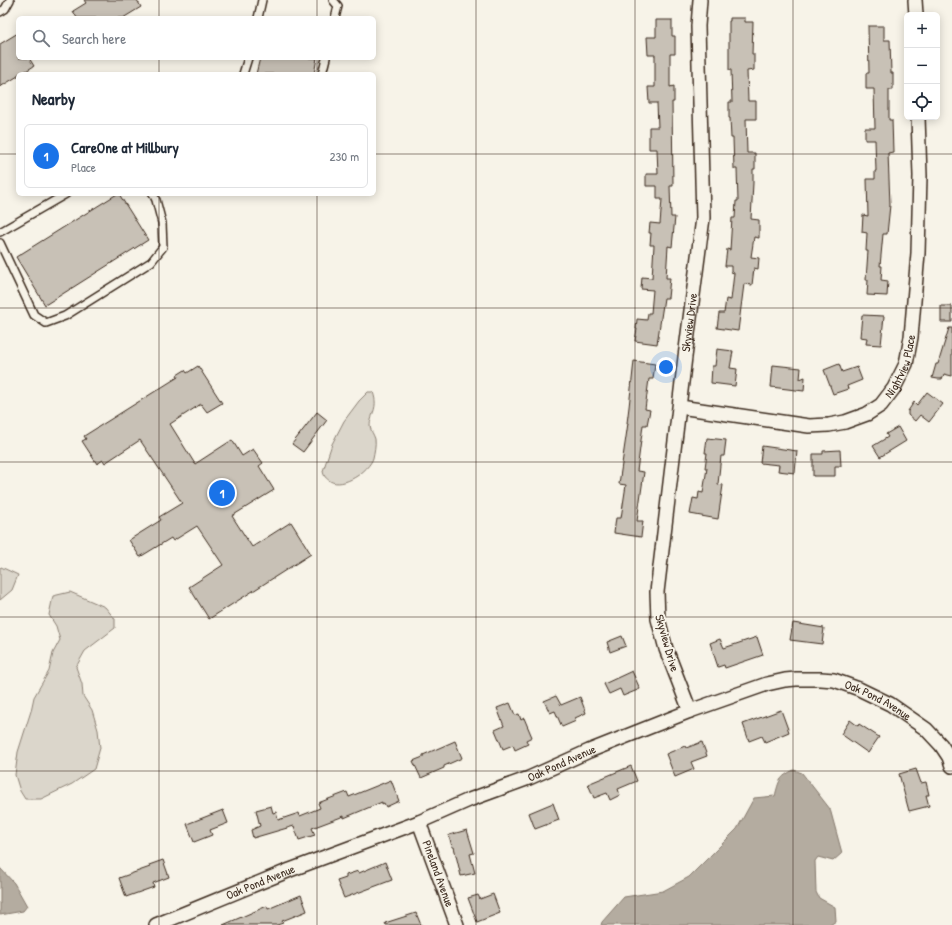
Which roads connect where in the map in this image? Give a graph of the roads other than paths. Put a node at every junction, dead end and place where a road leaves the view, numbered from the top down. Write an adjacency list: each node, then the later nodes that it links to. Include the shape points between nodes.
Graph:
1 (10, 0): 6 (lane)
2 (262, 0): 8 (lane)
3 (333, 0): 9 (lane, via 338,6)
4 (700, 0): 19 (street, Skyview Drive, via 698,26 703,218)
5 (916, 0): 7 (street)
6 (0, 12)
7 (916, 12)
8 (258, 16)
9 (336, 16)
10 (248, 60): 12 (lane)
11 (326, 60): 13 (lane)
12 (244, 72)
13 (322, 72)
14 (918, 120): 19 (street, Nightview Place, via 918,253 911,337 906,364 894,388 885,399 867,414 845,422 809,426)
15 (63, 196): 17 (lane)
16 (154, 196): 18 (lane, via 162,223 163,247 151,262 65,316 46,323 34,314)
17 (0, 232)
18 (0, 243)
19 (680, 407): 20 (street, Skyview Drive, via 657,592 658,619 666,649)
20 (690, 711): 21 (street, Oak Pond Avenue, via 785,680 834,680 890,704 926,729 941,745); 22 (street, Oak Pond Avenue)
21 (952, 766)
22 (419, 822): 23 (street, Oak Pond Avenue, via 290,870); 24 (street, Pineland Avenue)
23 (156, 925)
24 (457, 925)

